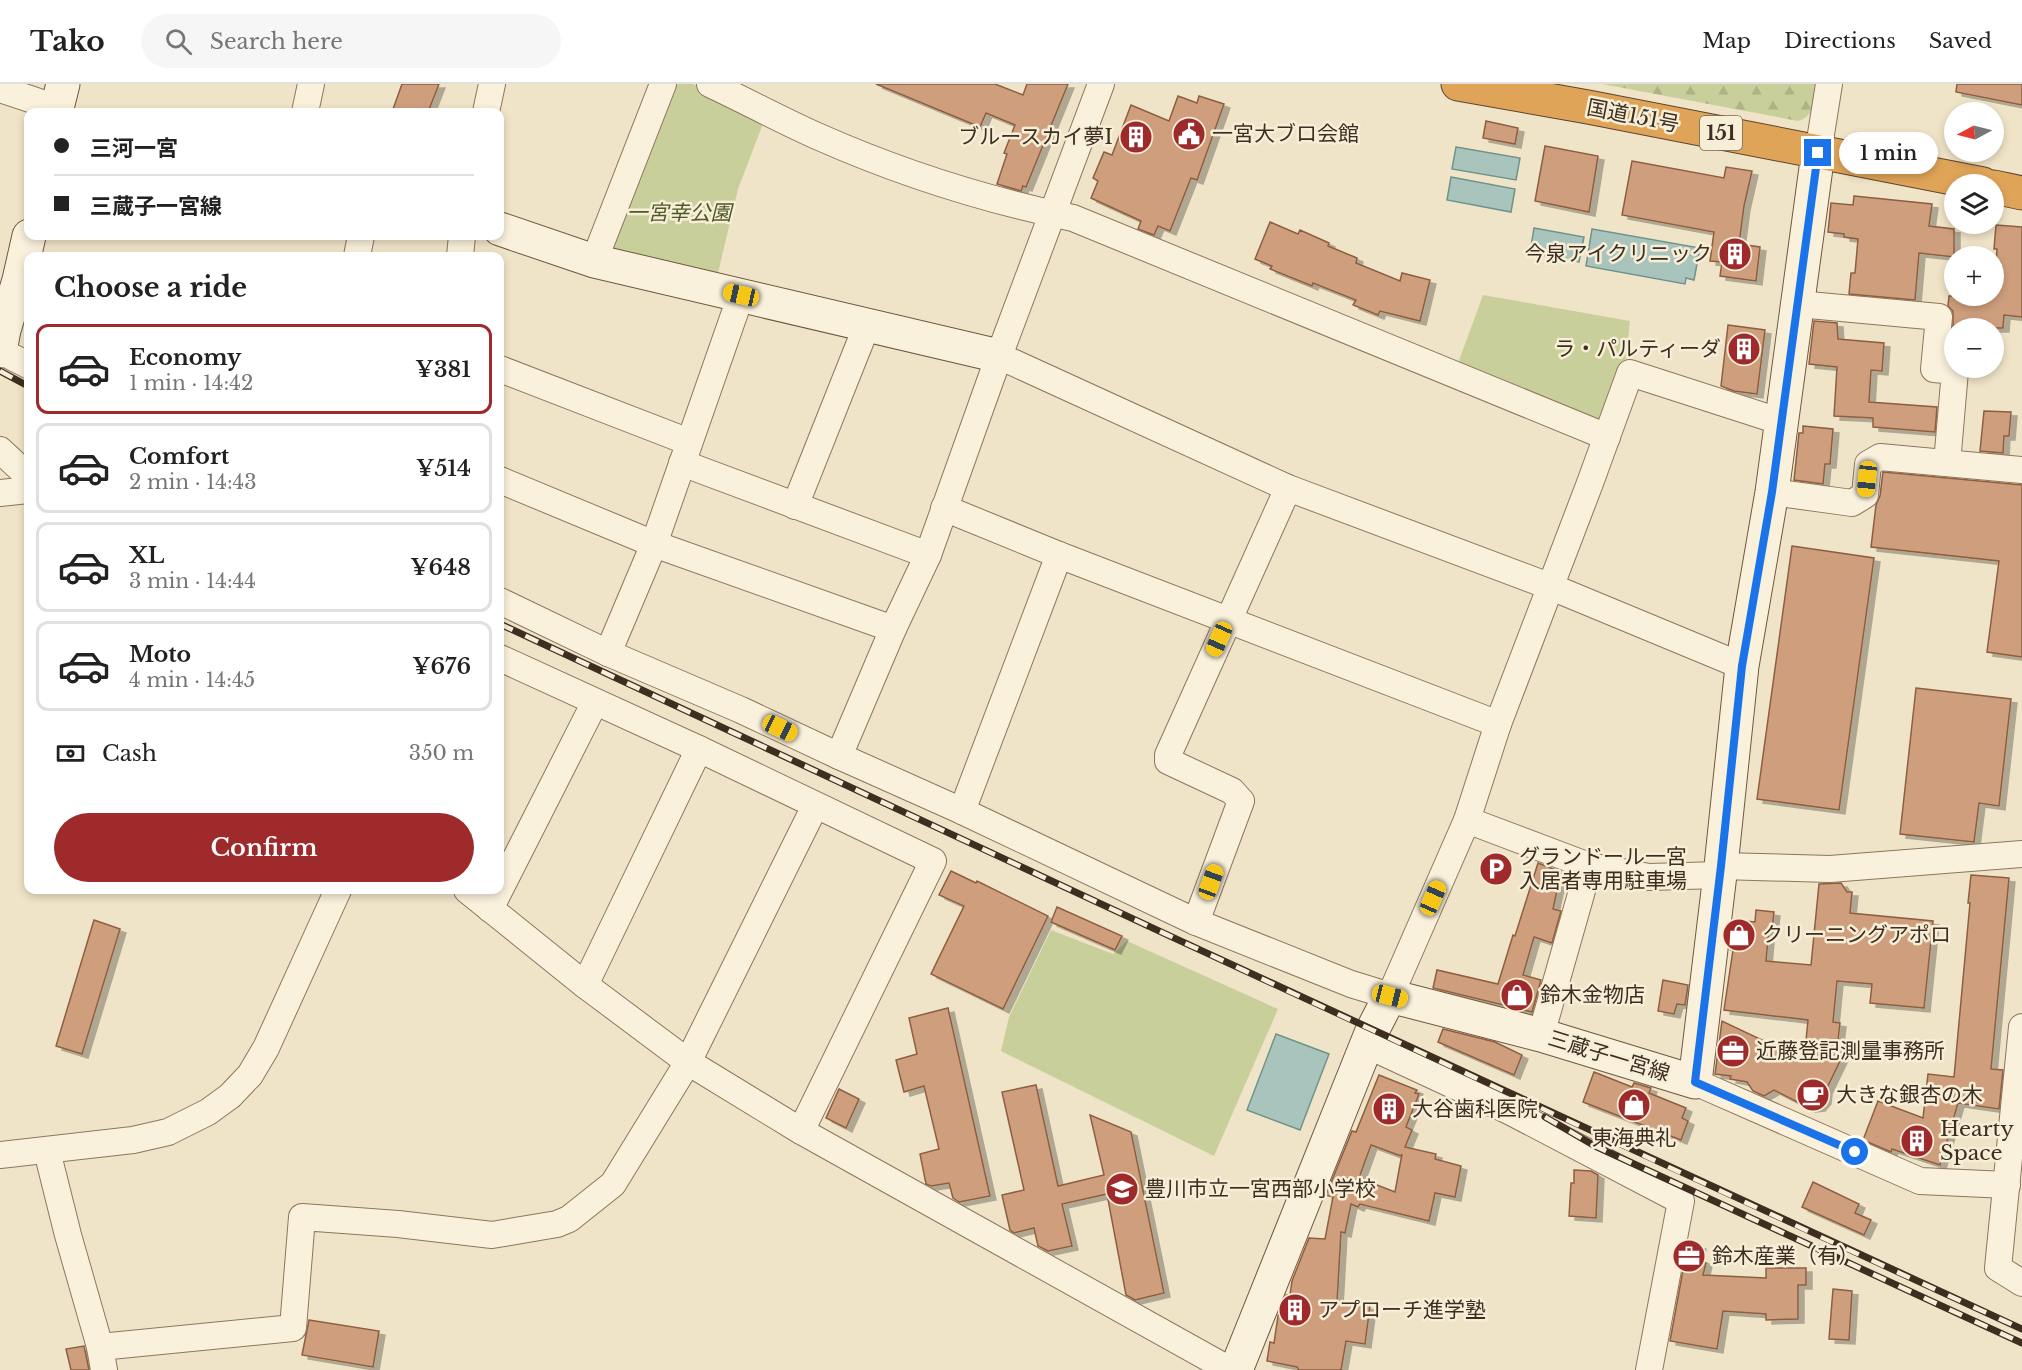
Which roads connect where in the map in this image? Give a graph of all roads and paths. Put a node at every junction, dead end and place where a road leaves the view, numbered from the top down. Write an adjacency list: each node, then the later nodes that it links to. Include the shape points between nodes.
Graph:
1 (311, 84): 10 (street)
2 (492, 84): 11 (street)
3 (663, 84): 18 (street)
4 (710, 84): 16 (street, via 819,137 916,174)
5 (1101, 84): 16 (street)
6 (1458, 84): 12 (highway, 国道151号 / 151)
7 (1829, 84): 12 (street)
8 (0, 89): 9 (street)
9 (62, 104)
10 (306, 108)
11 (487, 108)
12 (1818, 153): 13 (highway, 国道151号 / 151); 21 (main road, 三蔵子一宮線)
13 (1944, 177)
14 (2004, 189): 15 (highway)
15 (2022, 193)
16 (1053, 214): 24 (street); 28 (street, via 1073,218)
17 (504, 230): 18 (main road)
18 (594, 261): 20 (main road)
19 (24, 281): 23 (main road, via 4,330)
20 (741, 295): 22 (main road); 30 (street)
21 (1798, 304): 27 (main road, 三蔵子一宮線); 31 (street, via 1939,317 1934,369 1955,371)
22 (867, 325): 24 (main road); 39 (street)
23 (0, 351): 25 (street)
24 (999, 356): 35 (street); 40 (street)
25 (24, 364)
26 (504, 371): 30 (street)
27 (1782, 422): 28 (street, via 1630,373); 37 (main road, 三蔵子一宮線)
28 (1607, 437): 44 (street)
29 (0, 450): 33 (street)
30 (685, 452): 39 (street); 41 (street)
31 (1947, 463): 32 (street); 37 (street, via 1880,457 1868,464 1865,495 1852,503)
32 (2022, 470)
33 (24, 472)
34 (504, 482): 41 (street)
35 (1288, 488): 44 (street); 46 (street)
36 (24, 490): 38 (street)
37 (1772, 492): 50 (main road, 三蔵子一宮線)
38 (0, 493)
39 (795, 506): 42 (street)
40 (944, 508): 42 (street); 43 (street)
41 (654, 544): 47 (street); 48 (street)
42 (928, 555): 47 (street)
43 (1059, 555): 46 (street); 56 (street)
44 (1549, 586): 50 (street); 52 (street)
45 (504, 603): 48 (street)
46 (1228, 620): 52 (street); 66 (street, via 1168,755 1168,761 1232,791 1241,801)
47 (893, 629): 54 (street)
48 (608, 653): 54 (street)
49 (504, 660): 51 (street)
50 (1742, 666): 60 (main road, 三蔵子一宮線)
51 (595, 702): 53 (street); 61 (street)
52 (1498, 724): 57 (street)
53 (699, 749): 55 (street); 67 (street)
54 (838, 756): 56 (street)
55 (815, 806): 72 (street); 74 (street, via 933,861)
56 (962, 811): 66 (street)
57 (1467, 820): 59 (street); 68 (street)
58 (2022, 854): 60 (street, via 1830,869)
59 (1589, 866): 60 (street, via 1649,877); 70 (street)
60 (1721, 871): 73 (main road, 三蔵子一宮線)
61 (504, 881)
62 (336, 894): 75 (street, via 266,1048 250,1075 230,1096 168,1132)
63 (472, 894): 65 (street)
64 (498, 894): 65 (street)
65 (490, 909): 67 (street)
66 (1196, 922): 68 (street)
67 (585, 985): 72 (street)
68 (1390, 996): 70 (main road, 三蔵子一宮線); 71 (main road)
69 (2022, 1027): 77 (street)
70 (1541, 1035): 73 (main road, 三蔵子一宮線)
71 (1367, 1045): 82 (main road); 83 (street, via 1511,1112 1681,1201)
72 (688, 1062): 74 (street); 80 (street, via 613,1184 569,1219 492,1235 302,1217 293,1328)
73 (1695, 1082): 78 (street, via 1920,1181)
74 (801, 1131): 81 (street)
75 (47, 1151): 76 (street); 80 (street)
76 (0, 1155)
77 (2016, 1157): 78 (street)
78 (2007, 1185): 79 (street, via 1998,1268)
79 (2022, 1283)
80 (102, 1358)
81 (1230, 1370)
82 (1236, 1370)
83 (1649, 1370)

